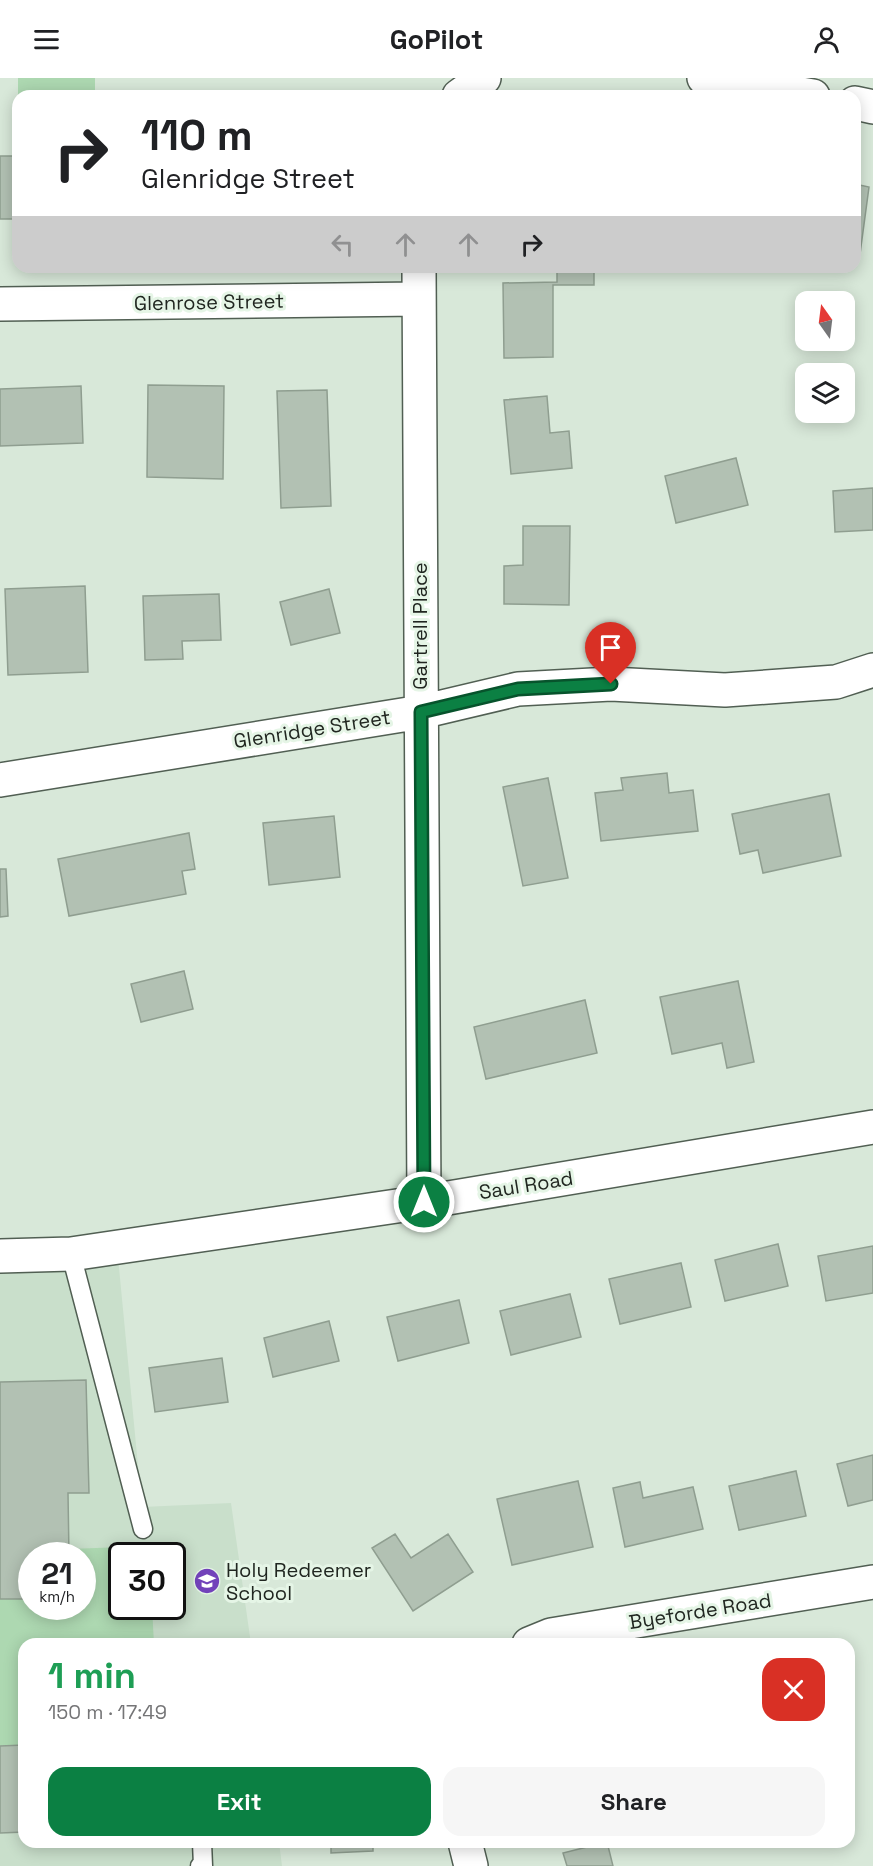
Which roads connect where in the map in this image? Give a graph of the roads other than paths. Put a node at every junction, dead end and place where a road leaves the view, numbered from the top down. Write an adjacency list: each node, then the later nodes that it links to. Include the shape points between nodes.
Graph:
1 (484, 78): 3 (street)
2 (704, 78): 4 (street)
3 (467, 90)
4 (777, 90)
5 (419, 273): 6 (street, Gartrell Place)
6 (418, 299): 7 (street, Glenrose Street); 9 (street, Gartrell Place)
7 (0, 304)
8 (873, 670): 9 (street, Glenridge Street, via 836,682 725,690 611,684 518,689)
9 (421, 712): 10 (street, Glenridge Street); 12 (street, Gartrell Place)
10 (0, 780)
11 (873, 1127): 12 (street, Saul Road)
12 (424, 1202): 13 (street, Saul Road)
13 (71, 1254): 14 (street, Saul Road); 15 (lane)
14 (0, 1256)
15 (143, 1529)
16 (873, 1582): 17 (street, Byeforde Road)
17 (544, 1638)
18 (202, 1848): 20 (lane)
19 (466, 1848): 21 (street)
20 (200, 1866)
21 (471, 1866)

